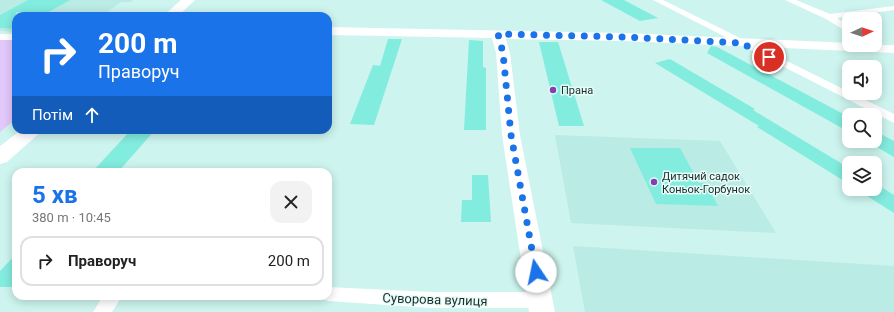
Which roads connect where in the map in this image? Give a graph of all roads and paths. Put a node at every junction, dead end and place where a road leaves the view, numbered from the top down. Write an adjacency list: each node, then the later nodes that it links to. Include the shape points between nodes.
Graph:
1 (189, 0): 5 (main road)
2 (657, 0): 12 (street)
3 (789, 0): 6 (street)
4 (894, 8): 6 (street)
5 (175, 12)
6 (829, 17): 7 (street)
7 (842, 25)
8 (332, 31): 9 (street)
9 (498, 34): 12 (street); 21 (street, Суворова вулиця, via 503,53 511,135)
10 (0, 37): 11 (street)
11 (12, 37)
12 (741, 43): 13 (street); 16 (street)
13 (842, 46)
14 (882, 48): 15 (street)
15 (894, 49)
16 (894, 119)
17 (29, 134): 18 (main road)
18 (0, 157)
19 (332, 294): 21 (street, Суворова вулиця)
20 (110, 300): 22 (street)
21 (542, 306)
22 (102, 312)

